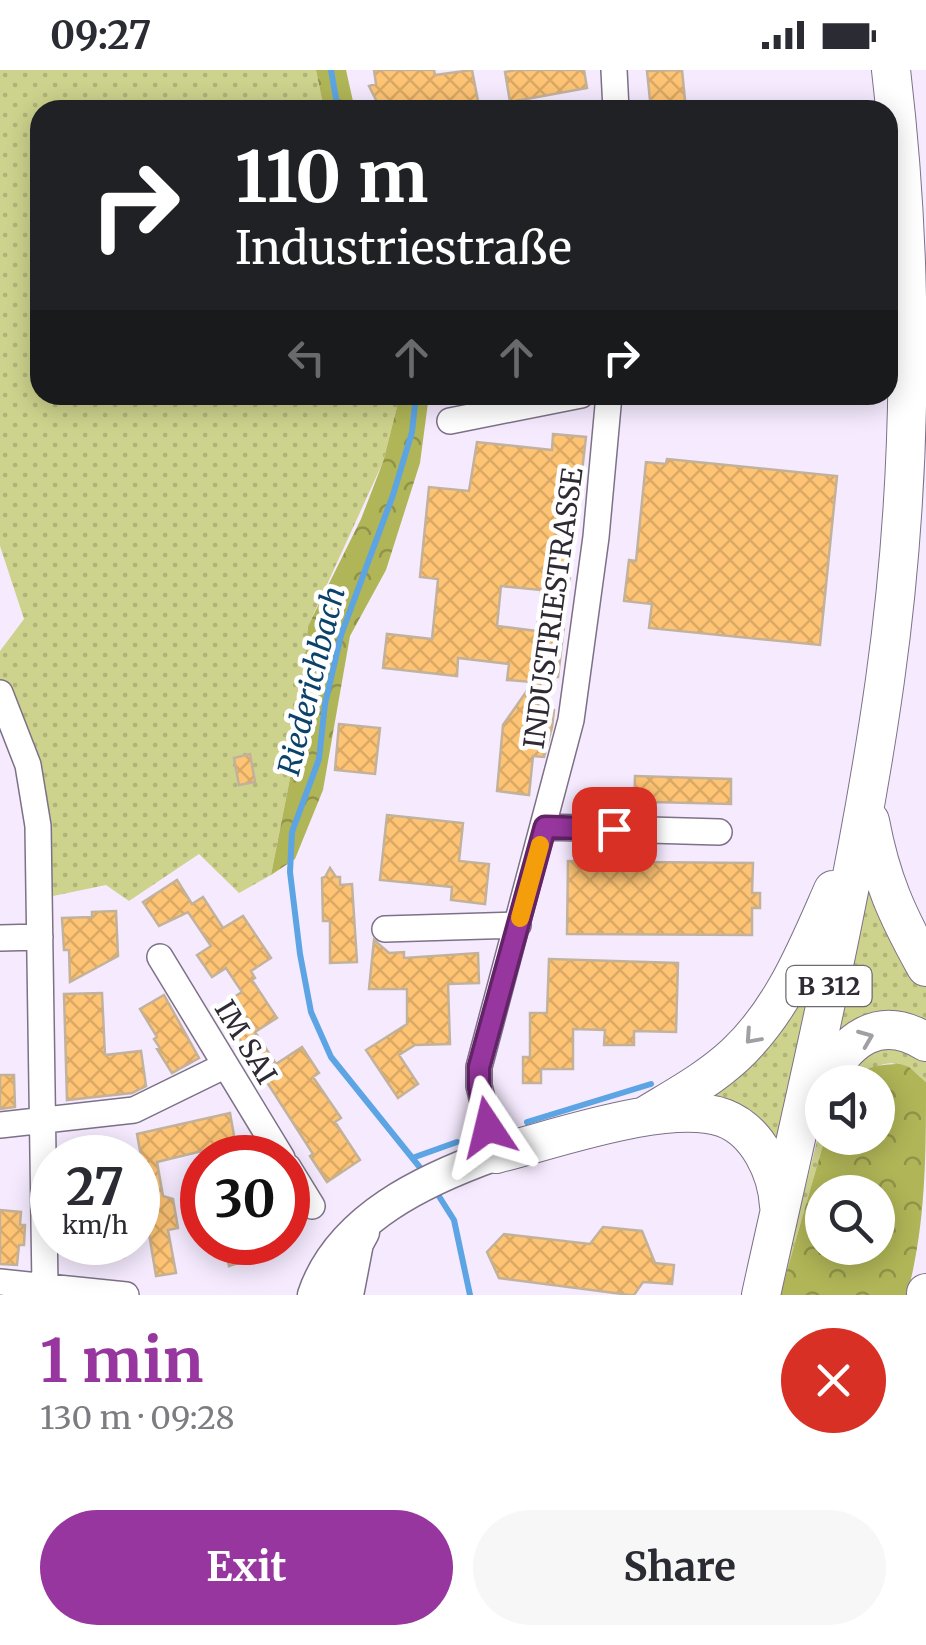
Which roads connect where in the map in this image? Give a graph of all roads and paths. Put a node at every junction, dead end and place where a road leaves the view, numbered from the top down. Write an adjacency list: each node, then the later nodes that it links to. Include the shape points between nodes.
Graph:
1 (614, 70): 3 (street)
2 (891, 70): 4 (highway, B 312)
3 (616, 100)
4 (893, 100)
5 (898, 156): 10 (highway, B 312, via 905,428 892,617)
6 (531, 405): 8 (street)
7 (608, 405): 11 (street, INDUSTRIESTRASSE, via 579,676)
8 (450, 421)
9 (0, 693): 15 (street, via 34,795)
10 (864, 813): 18 (highway, via 879,870); 22 (highway, one-way to 22, via 774,1010 733,1057); 27 (highway, B 312)
11 (545, 827): 12 (street); 13 (street, INDUSTRIESTRASSE)
12 (719, 832)
13 (518, 925): 14 (street); 28 (street, INDUSTRIESTRASSE, via 479,1067)
14 (385, 928)
15 (40, 937): 16 (street); 23 (street)
16 (0, 938)
17 (160, 957): 21 (street, IM SAI)
18 (926, 967)
19 (926, 1042): 20 (highway, one-way to 19, via 853,1042 874,1032)
20 (834, 1065)
21 (224, 1066): 23 (street, via 134,1110); 26 (street, IM SAI)
22 (645, 1116): 28 (highway); 31 (highway, via 724,1118 748,1134 774,1178)
23 (41, 1120): 25 (street); 34 (street)
24 (805, 1123): 27 (highway)
25 (0, 1125)
26 (268, 1135)
27 (794, 1145): 31 (highway, B 312)
28 (496, 1154): 32 (main road, via 403,1196)
29 (310, 1203): 30 (street)
30 (312, 1206)
31 (779, 1213): 40 (highway, B 312)
32 (363, 1235): 37 (main road, via 330,1262); 38 (main road); 39 (main road, via 364,1282)
33 (0, 1282): 34 (street)
34 (45, 1286): 35 (street)
35 (118, 1294): 36 (street)
36 (126, 1295)
37 (314, 1295)
38 (347, 1295)
39 (375, 1295)
40 (761, 1295)

